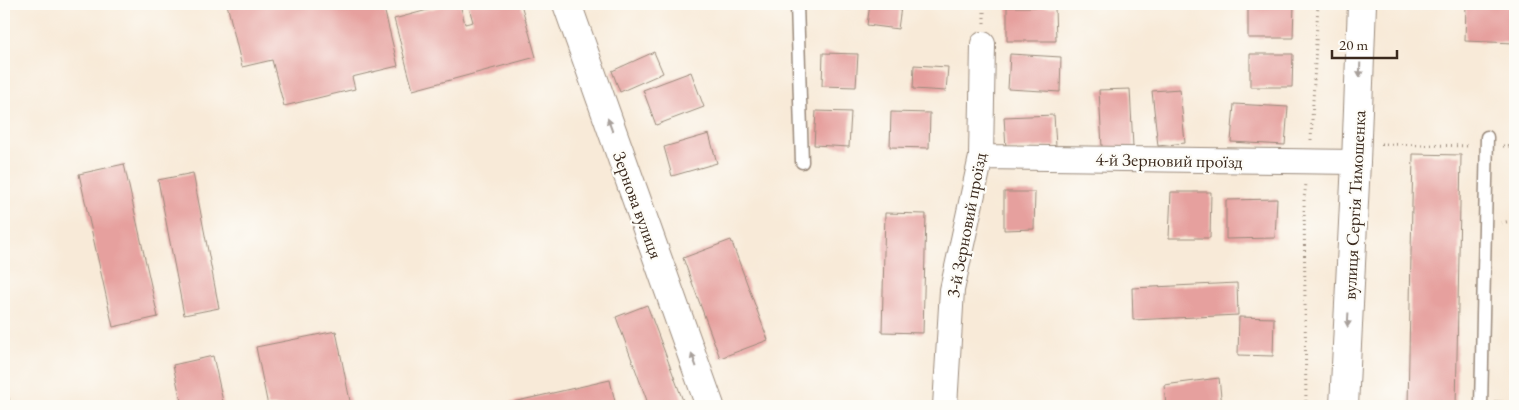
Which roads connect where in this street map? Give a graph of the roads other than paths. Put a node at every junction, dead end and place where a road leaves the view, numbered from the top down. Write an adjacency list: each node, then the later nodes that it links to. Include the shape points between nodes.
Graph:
1 (566, 4): 9 (street, Зернова вулиця, one-way to 1)
2 (797, 4): 7 (lane)
3 (1362, 4): 8 (street, вулиця Сергія Тимошенка, one-way to 8)
4 (983, 44): 6 (street, 3-й Зерновий проїзд)
5 (1487, 142): 12 (lane)
6 (981, 157): 8 (street, 4-й Зерновий проїзд); 10 (street, 3-й Зерновий проїзд, via 952,290)
7 (802, 162)
8 (1356, 162): 11 (street, вулиця Сергія Тимошенка, one-way to 11)
9 (710, 406)
10 (945, 406)
11 (1344, 406)
12 (1481, 406)

